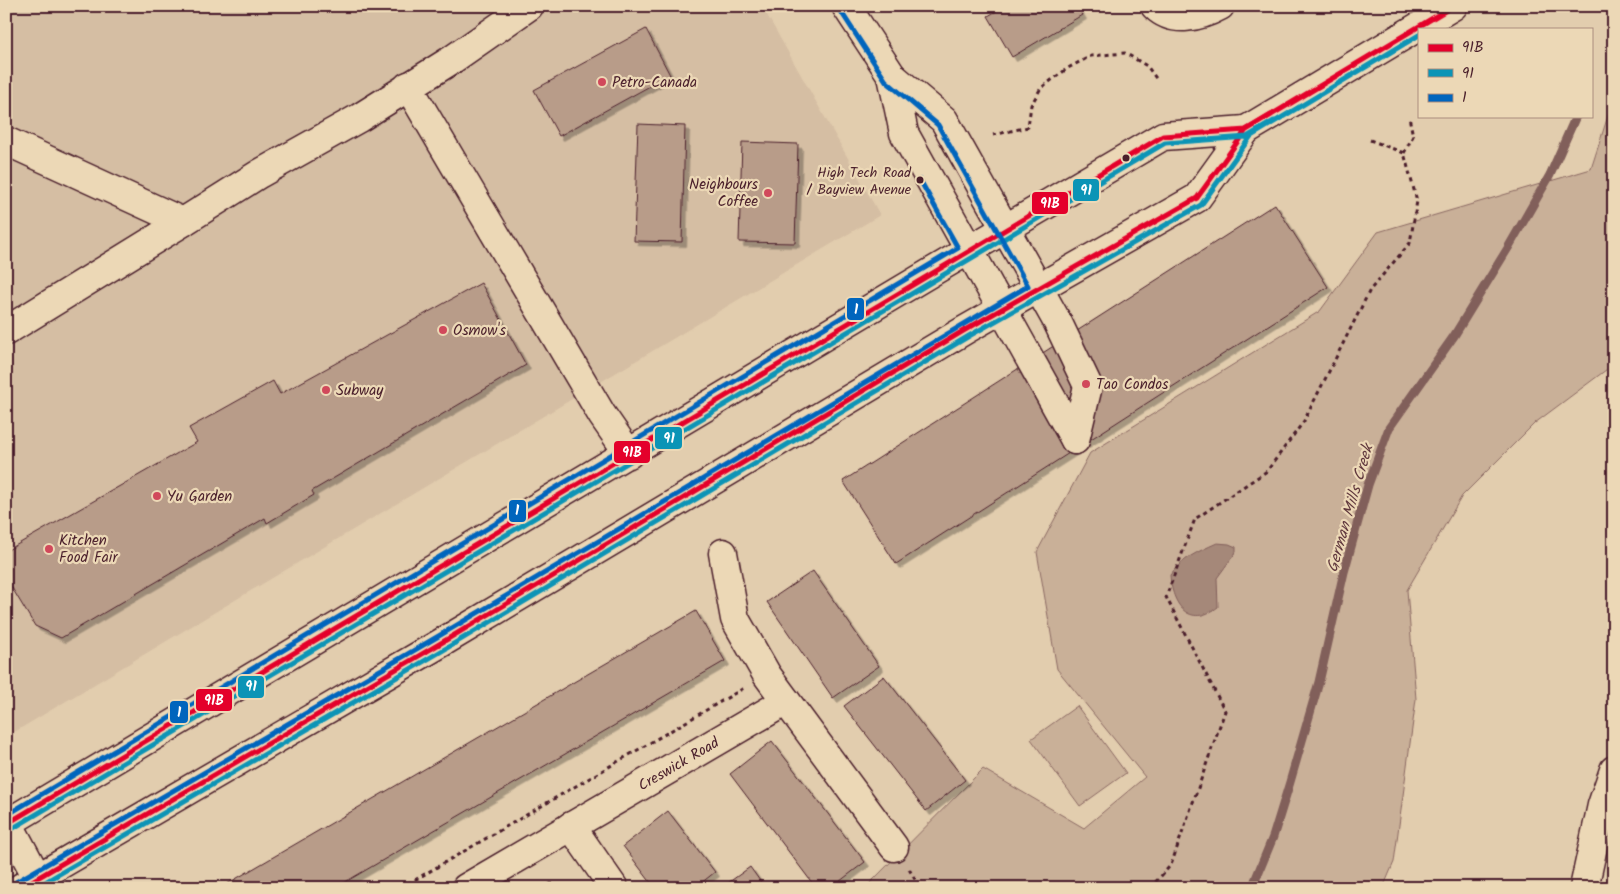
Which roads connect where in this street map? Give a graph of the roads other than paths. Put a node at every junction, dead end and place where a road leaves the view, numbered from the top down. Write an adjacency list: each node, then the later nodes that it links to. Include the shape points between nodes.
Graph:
1 (529, 6): 7 (main road)
2 (846, 6): 6 (main road)
3 (1156, 6): 4 (main road, via 1161,12 1181,18 1206,14)
4 (1220, 6)
5 (1453, 6): 8 (main road)
6 (892, 76): 11 (main road, via 944,120); 12 (main road, via 904,133)
7 (408, 86): 10 (main road); 16 (main road, via 602,415)
8 (1246, 130): 11 (main road, via 1163,136); 13 (main road, via 1197,198)
9 (6, 141): 10 (main road)
10 (183, 222): 15 (main road)
11 (1004, 229): 12 (main road); 13 (main road)
12 (968, 251): 14 (main road); 16 (main road)
13 (1038, 289): 14 (main road); 14 (main road, via 1088,386 1075,440)
14 (1001, 310): 23 (main road)
15 (6, 331)
16 (629, 454): 20 (main road)
17 (723, 553): 18 (main road, via 735,619)
18 (786, 701): 21 (main road, Creswick Road); 22 (main road)
19 (1614, 770): 26 (main road, via 1602,805)
20 (7, 822): 23 (main road)
21 (571, 826): 24 (main road, Creswick Road); 25 (main road)
22 (894, 847)
23 (33, 884)
24 (466, 888)
25 (614, 888)
26 (1584, 888)

